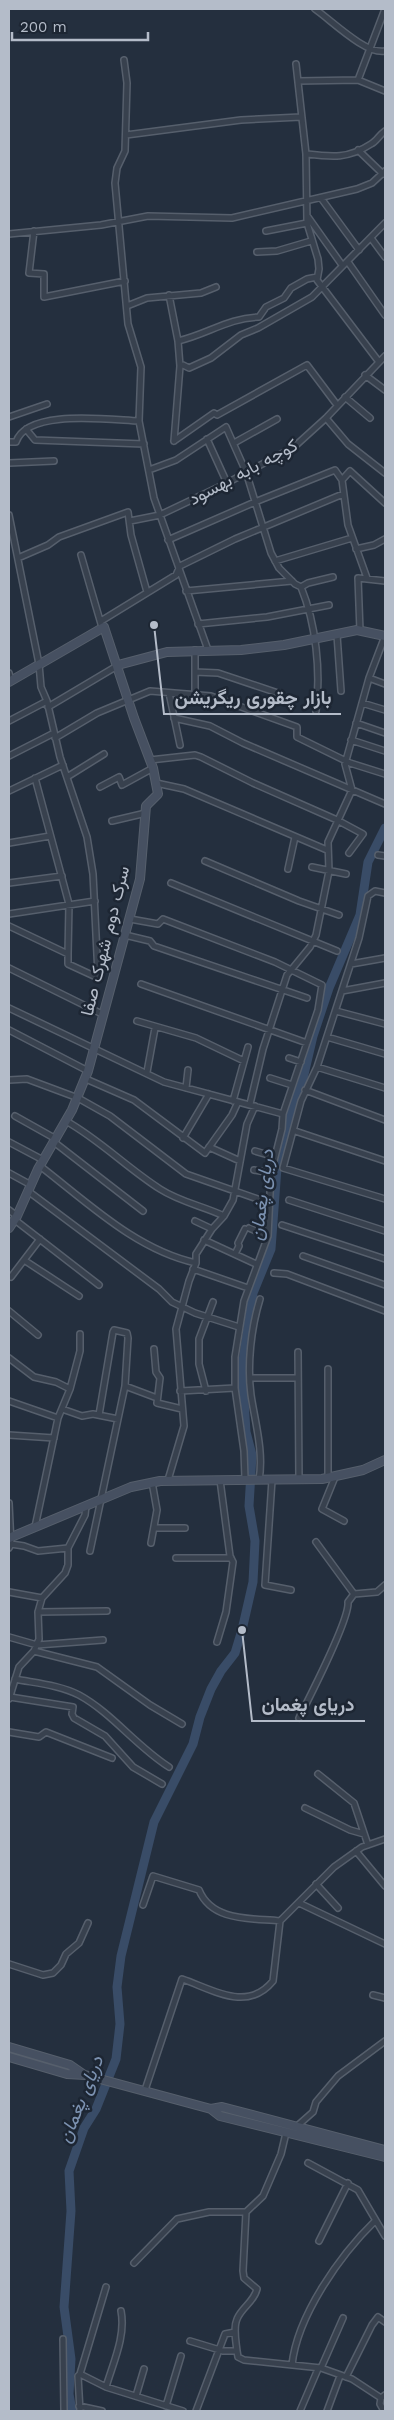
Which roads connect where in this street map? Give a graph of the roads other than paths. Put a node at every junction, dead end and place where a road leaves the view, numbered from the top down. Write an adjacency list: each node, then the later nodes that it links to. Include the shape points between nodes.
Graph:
1 (315, 9): 3 (street)
2 (385, 9): 3 (street)
3 (370, 50): 4 (street); 7 (street)
4 (385, 51)
5 (124, 60): 12 (street)
6 (296, 64): 8 (street)
7 (358, 80): 8 (street); 9 (street)
8 (298, 81): 10 (street)
9 (385, 90)
10 (301, 117): 12 (street, via 241,120); 14 (street)
11 (385, 131): 13 (street, via 373,143)
12 (126, 135): 19 (street, via 125,151 116,176)
13 (358, 150): 14 (street, via 340,158); 15 (street)
14 (306, 154): 17 (street)
15 (384, 173): 16 (street, via 372,183)
16 (321, 198): 17 (street); 27 (street)
17 (307, 202): 18 (street); 19 (street, via 232,218 148,216)
18 (308, 217): 20 (street); 31 (street)
19 (118, 222): 22 (street); 33 (street)
20 (307, 223): 23 (street); 26 (street)
21 (385, 223): 25 (street)
22 (34, 231): 24 (street); 33 (street, via 29,274 44,274 44,297)
23 (266, 231)
24 (9, 234)
25 (371, 238): 27 (street); 29 (street)
26 (311, 241): 28 (street, via 278,251); 32 (street, via 318,259)
27 (359, 250): 30 (street)
28 (257, 252)
29 (385, 258)
30 (348, 262): 31 (street); 38 (street)
31 (342, 265): 34 (street)
32 (317, 277): 34 (street); 39 (street, via 291,288 284,298 266,307 259,317 236,319)
33 (125, 281): 37 (street)
34 (323, 286): 41 (street); 42 (street, via 312,297 241,336 211,358 189,368)
35 (216, 287): 36 (street, via 201,293)
36 (169, 294): 37 (street); 39 (street)
37 (127, 306): 52 (street, via 128,324 141,367)
38 (385, 315)
39 (178, 341): 42 (street)
40 (385, 356): 41 (street, کوچه بابه بهسود)
41 (379, 362): 43 (street, کوچه بابه بهسود)
42 (180, 366): 47 (street, via 174,441 214,413 217,415 307,365)
43 (365, 375): 44 (street); 45 (street, کوچه بابه بهسود)
44 (385, 390)
45 (345, 397): 47 (street, کوچه بابه بهسود); 50 (street)
46 (47, 404): 48 (street)
47 (337, 405): 49 (street, کوچه بابه بهسود)
48 (9, 417)
49 (326, 418): 61 (street, کوچه بابه بهسود, via 294,447); 62 (street, via 348,444)
50 (370, 418)
51 (277, 419): 56 (street)
52 (139, 421): 53 (street, via 52,418); 57 (street)
53 (26, 429): 55 (street, via 16,442); 57 (street, via 35,440)
54 (207, 439): 56 (street, via 225,427); 60 (street, via 176,460); 64 (street)
55 (9, 442)
56 (234, 443): 61 (street)
57 (144, 444): 60 (street)
58 (54, 461): 59 (street)
59 (9, 463)
60 (149, 470): 69 (street)
61 (246, 472): 64 (street, کوچه بابه بهسود); 66 (street)
62 (385, 473)
63 (342, 480): 65 (street); 66 (street, via 335,470); 67 (street, via 350,471)
64 (227, 483): 69 (street, کوچه بابه بهسود)
65 (343, 494): 71 (street); 72 (street)
66 (255, 502): 71 (street); 73 (street)
67 (385, 503)
68 (9, 515): 77 (street)
69 (160, 515): 70 (street, کوچه بابه بهسود); 73 (street)
70 (130, 522): 77 (street, via 128,512 59,536 48,545); 86 (street)
71 (264, 527): 78 (street, via 266,542); 79 (street, via 180,566)
72 (352, 538): 75 (street); 78 (street)
73 (168, 540): 79 (street)
74 (385, 540): 75 (street)
75 (356, 549): 81 (street)
76 (81, 555): 89 (street)
77 (18, 558): 98 (street)
78 (276, 562): 82 (street)
79 (178, 570): 85 (street); 86 (street, via 176,575)
80 (333, 576): 84 (street)
81 (367, 578): 83 (street); 91 (street, via 358,578)
82 (292, 581): 84 (street); 85 (street)
83 (385, 581)
84 (301, 587): 88 (street)
85 (186, 591): 90 (street)
86 (147, 592): 89 (street)
87 (329, 605): 88 (street)
88 (308, 609): 90 (street); 94 (street)
89 (101, 624): 98 (street); 99 (street)
90 (198, 624): 96 (street)
91 (360, 631): 92 (street); 93 (street)
92 (337, 635): 94 (street); 104 (street)
93 (385, 636): 97 (street)
94 (315, 640): 96 (street, via 241,650); 112 (street, via 320,684)
95 (195, 650): 96 (street); 99 (street, via 167,652); 100 (street)
96 (208, 650)
97 (383, 654): 102 (street)
98 (39, 664): 101 (street); 110 (street, via 41,687)
99 (118, 665): 108 (street); 110 (street)
100 (195, 672): 106 (street); 107 (street, via 218,673)
101 (10, 678)
102 (369, 678): 103 (street); 109 (street)
103 (385, 684)
104 (341, 691)
105 (169, 692): 106 (street); 108 (street, via 150,691); 113 (street)
106 (196, 694): 124 (street, via 223,700 297,727 297,737)
107 (281, 694)
108 (128, 699): 117 (street); 123 (street)
109 (362, 703): 111 (street); 115 (street)
110 (48, 704): 114 (street); 117 (street)
111 (385, 710)
112 (316, 711)
113 (174, 718): 119 (street); 132 (street, via 210,726)
114 (9, 721)
115 (356, 723): 116 (street); 118 (street)
116 (385, 733)
117 (55, 735): 122 (street); 125 (street)
118 (351, 740): 120 (street); 124 (street)
119 (180, 745)
120 (385, 751)
121 (104, 754): 128 (street)
122 (9, 756)
123 (150, 760): 126 (street); 136 (street, via 195,755)
124 (346, 760): 127 (street); 132 (street, via 345,770)
125 (63, 765): 128 (street); 129 (street)
126 (153, 768): 130 (street); 131 (street, via 122,785 119,777)
127 (385, 774)
128 (66, 777): 154 (street, via 87,837)
129 (35, 778): 133 (street); 138 (street)
130 (156, 783): 135 (street, سرک دوم شهرک صفا, via 158,794 148,802); 139 (street, via 184,789)
131 (100, 787)
132 (352, 790): 134 (street); 136 (street)
133 (9, 791)
134 (385, 804)
135 (146, 813): 137 (street); 159 (street, سرک دوم شهرک صفا, via 140,879)
136 (337, 820): 141 (street); 142 (street, via 363,834)
137 (112, 821)
138 (50, 836): 140 (street); 150 (street)
139 (295, 837): 141 (street); 147 (street)
140 (9, 843)
141 (327, 850): 148 (street)
142 (350, 853)
143 (378, 855): 144 (street)
144 (385, 856)
145 (205, 861): 156 (street)
146 (312, 867): 148 (street)
147 (288, 869)
148 (329, 871): 149 (street); 156 (street)
149 (346, 874)
150 (62, 876): 151 (street); 155 (street)
151 (9, 883)
152 (171, 883): 162 (street)
153 (385, 893): 166 (street, via 375,891 368,896)
154 (95, 901): 155 (street); 164 (street, via 98,975 68,964)
155 (68, 904): 157 (street); 164 (street)
156 (322, 908): 158 (street); 162 (street)
157 (9, 914)
158 (339, 915)
159 (130, 919): 161 (street, سرک دوم شهرک صفا); 168 (street, via 158,924 163,919)
160 (9, 926): 164 (street)
161 (125, 935): 171 (street, via 150,941 154,946); 176 (street, سرک دوم شهرک صفا)
162 (313, 940): 163 (street); 168 (street)
163 (337, 951)
164 (68, 954)
165 (385, 958): 166 (street)
166 (351, 964): 172 (street)
167 (9, 968): 176 (street)
168 (292, 970): 171 (street, via 287,975); 183 (street, via 322,985)
169 (385, 983): 172 (street)
170 (141, 984): 181 (street)
171 (283, 990): 173 (street); 181 (street)
172 (342, 991): 175 (street)
173 (307, 998)
174 (9, 1008): 185 (street)
175 (336, 1011): 178 (street); 182 (street)
176 (102, 1014): 185 (street, سرک دوم شهرک صفا)
177 (137, 1021): 179 (street)
178 (385, 1024)
179 (154, 1028): 188 (street, via 196,1038); 192 (street)
180 (9, 1030): 193 (street)
181 (270, 1030): 183 (street); 203 (street)
182 (327, 1037): 186 (street); 190 (street)
183 (307, 1043): 189 (street)
184 (248, 1047): 188 (street)
185 (93, 1049): 192 (street); 193 (street, سرک دوم شهرک صفا)
186 (385, 1054)
187 (289, 1058): 189 (street)
188 (244, 1061): 202 (street)
189 (301, 1062): 196 (street)
190 (317, 1067): 198 (street); 199 (street)
191 (188, 1070): 197 (street)
192 (147, 1072): 197 (street, via 164,1082)
193 (87, 1075): 201 (street, سرک دوم شهرک صفا); 209 (street, via 134,1100)
194 (270, 1078): 196 (street)
195 (9, 1080): 201 (street, via 27,1079)
196 (292, 1085): 204 (street)
197 (186, 1088): 200 (street)
198 (385, 1088)
199 (305, 1090): 207 (street); 208 (street)
200 (209, 1094): 202 (street); 209 (street)
201 (78, 1098): 206 (street, سرک دوم شهرک صفا); 222 (street, via 110,1116 186,1174)
202 (235, 1101): 203 (street); 212 (street, via 232,1115)
203 (253, 1105): 204 (street); 215 (street)
204 (283, 1114): 214 (street)
205 (15, 1116): 210 (street)
206 (66, 1120): 210 (street, سرک دوم شهرک صفا); 228 (street, via 161,1190)
207 (385, 1120)
208 (295, 1131): 216 (street); 224 (street, via 283,1168)
209 (183, 1138): 212 (street, via 202,1152)
210 (55, 1140): 217 (street, سرک دوم شهرک صفا); 227 (street)
211 (9, 1142): 217 (street)
212 (209, 1147): 215 (street)
213 (255, 1151): 214 (street)
214 (275, 1157): 220 (street)
215 (240, 1161): 222 (street)
216 (385, 1161)
217 (42, 1163): 221 (street, سرک دوم شهرک صفا); 242 (street, via 129,1234)
218 (254, 1170): 220 (street)
219 (9, 1173): 221 (street)
220 (271, 1173): 225 (street)
221 (29, 1188): 229 (street, سرک دوم شهرک صفا); 253 (street, via 159,1288 170,1300)
222 (235, 1192): 225 (street); 228 (street)
223 (289, 1200): 234 (street)
224 (385, 1200)
225 (269, 1203): 235 (street)
226 (9, 1210): 229 (street)
227 (143, 1211)
228 (224, 1216): 233 (street)
229 (16, 1218): 232 (street, سرک دوم شهرک صفا); 236 (street)
230 (194, 1221): 233 (street)
231 (282, 1225): 240 (street)
232 (9, 1228)
233 (212, 1229): 237 (street)
234 (385, 1231)
235 (268, 1236): 238 (street, via 247,1229); 243 (street)
236 (40, 1240): 241 (street); 247 (street)
237 (204, 1240): 238 (street); 242 (street, via 195,1258)
238 (235, 1254): 243 (street)
239 (303, 1256): 248 (street)
240 (385, 1258)
241 (24, 1260): 246 (street); 250 (street)
242 (196, 1263): 244 (street)
243 (256, 1264): 249 (street)
244 (193, 1270): 249 (street); 253 (street)
245 (274, 1274): 255 (street, via 287,1274)
246 (11, 1277)
247 (99, 1285)
248 (385, 1285)
249 (248, 1288): 257 (street)
250 (79, 1296)
251 (260, 1299): 264 (street)
252 (213, 1302): 256 (street)
253 (182, 1306): 256 (street); 269 (street, via 176,1328)
254 (9, 1311): 259 (street)
255 (385, 1311)
256 (207, 1317): 257 (street); 270 (street, via 199,1339 199,1364)
257 (239, 1327): 267 (street)
258 (80, 1334): 268 (street, via 80,1351)
259 (38, 1335)
260 (154, 1349): 271 (street, via 156,1372 160,1378)
261 (298, 1352): 265 (street)
262 (9, 1358): 268 (street, via 34,1377)
263 (328, 1369): 281 (street)
264 (250, 1378): 265 (street); 285 (street, via 261,1461)
265 (298, 1378): 287 (street)
266 (125, 1386): 271 (street); 275 (street, via 128,1338 127,1333 114,1330); 277 (street)
267 (235, 1388): 270 (street); 282 (street)
268 (70, 1389): 273 (street)
269 (180, 1391): 270 (street); 274 (street)
270 (206, 1391)
271 (157, 1398): 274 (street, via 161,1405)
272 (9, 1401): 276 (street)
273 (62, 1409): 275 (street, via 82,1416); 276 (street)
274 (182, 1409): 283 (street, via 182,1435)
275 (99, 1415): 277 (street)
276 (58, 1418): 279 (street)
277 (118, 1419): 289 (street)
278 (9, 1434): 279 (street)
279 (54, 1438): 293 (street)
280 (385, 1460): 281 (street)
281 (332, 1478): 287 (street); 292 (street, via 322,1508)
282 (246, 1479): 284 (street); 285 (street)
283 (168, 1480): 284 (street); 288 (street)
284 (220, 1480): 302 (street)
285 (257, 1480): 286 (street)
286 (272, 1480): 287 (street); 304 (street, via 265,1585)
287 (299, 1480)
288 (152, 1482): 289 (street); 294 (street, via 157,1510)
289 (100, 1500): 291 (street); 300 (street)
290 (9, 1503): 296 (street)
291 (86, 1506): 293 (street); 299 (street)
292 (344, 1521)
293 (35, 1527): 296 (street)
294 (155, 1528): 295 (street); 298 (street)
295 (185, 1528)
296 (10, 1542): 299 (street, via 38,1551)
297 (316, 1542): 306 (street)
298 (151, 1543)
299 (68, 1548): 307 (street, via 65,1573)
300 (90, 1551)
301 (176, 1558): 302 (street)
302 (232, 1558): 312 (street, via 226,1612)
303 (385, 1585): 306 (street, via 377,1592)
304 (290, 1590)
305 (9, 1592): 307 (street)
306 (354, 1594): 317 (street, via 348,1602 349,1608 340,1632)
307 (42, 1598): 309 (street)
308 (107, 1611): 309 (street)
309 (38, 1612): 313 (street, via 40,1629)
310 (9, 1637): 313 (street)
311 (103, 1640): 313 (street)
312 (217, 1642)
313 (37, 1645): 314 (street)
314 (34, 1652): 315 (street, via 19,1667); 318 (street, via 97,1667)
315 (14, 1679): 316 (street); 321 (street, via 70,1690 79,1695)
316 (9, 1698): 323 (street, via 73,1707 74,1718 105,1736 133,1767)
317 (299, 1718)
318 (182, 1724)
319 (9, 1732): 320 (street, via 39,1737 46,1732)
320 (112, 1758)
321 (169, 1767)
322 (318, 1774): 325 (street, via 354,1803)
323 (162, 1784)
324 (305, 1808): 325 (street)
325 (364, 1834): 327 (street)
326 (385, 1839): 327 (street)
327 (368, 1845): 328 (street)
328 (356, 1851): 329 (street); 330 (street)
329 (316, 1884): 331 (street); 333 (street)
330 (385, 1886)
331 (299, 1903): 334 (street); 336 (street)
332 (143, 1904): 334 (street, via 154,1876 200,1890 205,1901 231,1917)
333 (338, 1908)
334 (280, 1921): 344 (street, via 273,1981 260,1992 243,1998 232,1997 182,1979)
335 (88, 1923): 337 (street, via 79,1943 66,1954 53,1973 43,1975)
336 (385, 1944)
337 (9, 1964)
338 (373, 1995): 339 (street)
339 (385, 1998)
340 (385, 2041): 346 (street, via 338,2076 316,2102 313,2112)
341 (9, 2047): 343 (street, via 70,2065)
342 (9, 2057): 343 (street, via 67,2074)
343 (84, 2075): 344 (street)
344 (145, 2090): 345 (street)
345 (211, 2109): 346 (street, via 222,2108); 347 (street, via 220,2116)
346 (296, 2127): 348 (street)
347 (286, 2133): 349 (street); 352 (street, via 281,2154 263,2196)
348 (385, 2150)
349 (385, 2157)
350 (308, 2163): 351 (street)
351 (348, 2183): 353 (street, via 361,2194); 355 (street)
352 (246, 2212): 356 (street, via 209,2212 177,2219); 361 (street, via 243,2271 244,2278 257,2289 255,2298 237,2318)
353 (375, 2221): 354 (street); 367 (street, via 355,2241 312,2305 303,2324)
354 (385, 2236)
355 (319, 2241)
356 (134, 2263)
357 (106, 2287): 370 (street)
358 (121, 2311): 372 (street, via 122,2333)
359 (343, 2318): 368 (street)
360 (385, 2322): 371 (street, via 378,2318 372,2325)
361 (235, 2332): 364 (street, via 225,2334); 365 (street)
362 (63, 2340): 377 (street)
363 (190, 2341): 364 (street)
364 (219, 2350): 365 (street); 380 (street)
365 (237, 2351): 367 (street, via 238,2357 244,2360)
366 (181, 2356): 375 (street)
367 (292, 2365): 368 (street)
368 (319, 2368): 371 (street); 381 (street)
369 (144, 2369): 373 (street)
370 (80, 2374): 372 (street); 376 (street)
371 (343, 2376): 374 (street); 382 (street)
372 (106, 2387): 373 (street)
373 (136, 2396): 375 (street)
374 (383, 2397): 383 (street, via 380,2404)
375 (166, 2406): 379 (street)
376 (80, 2409): 378 (street)
377 (64, 2411)
378 (102, 2411)
379 (184, 2411)
380 (196, 2411)
381 (300, 2411)
382 (327, 2411)
383 (384, 2411)

